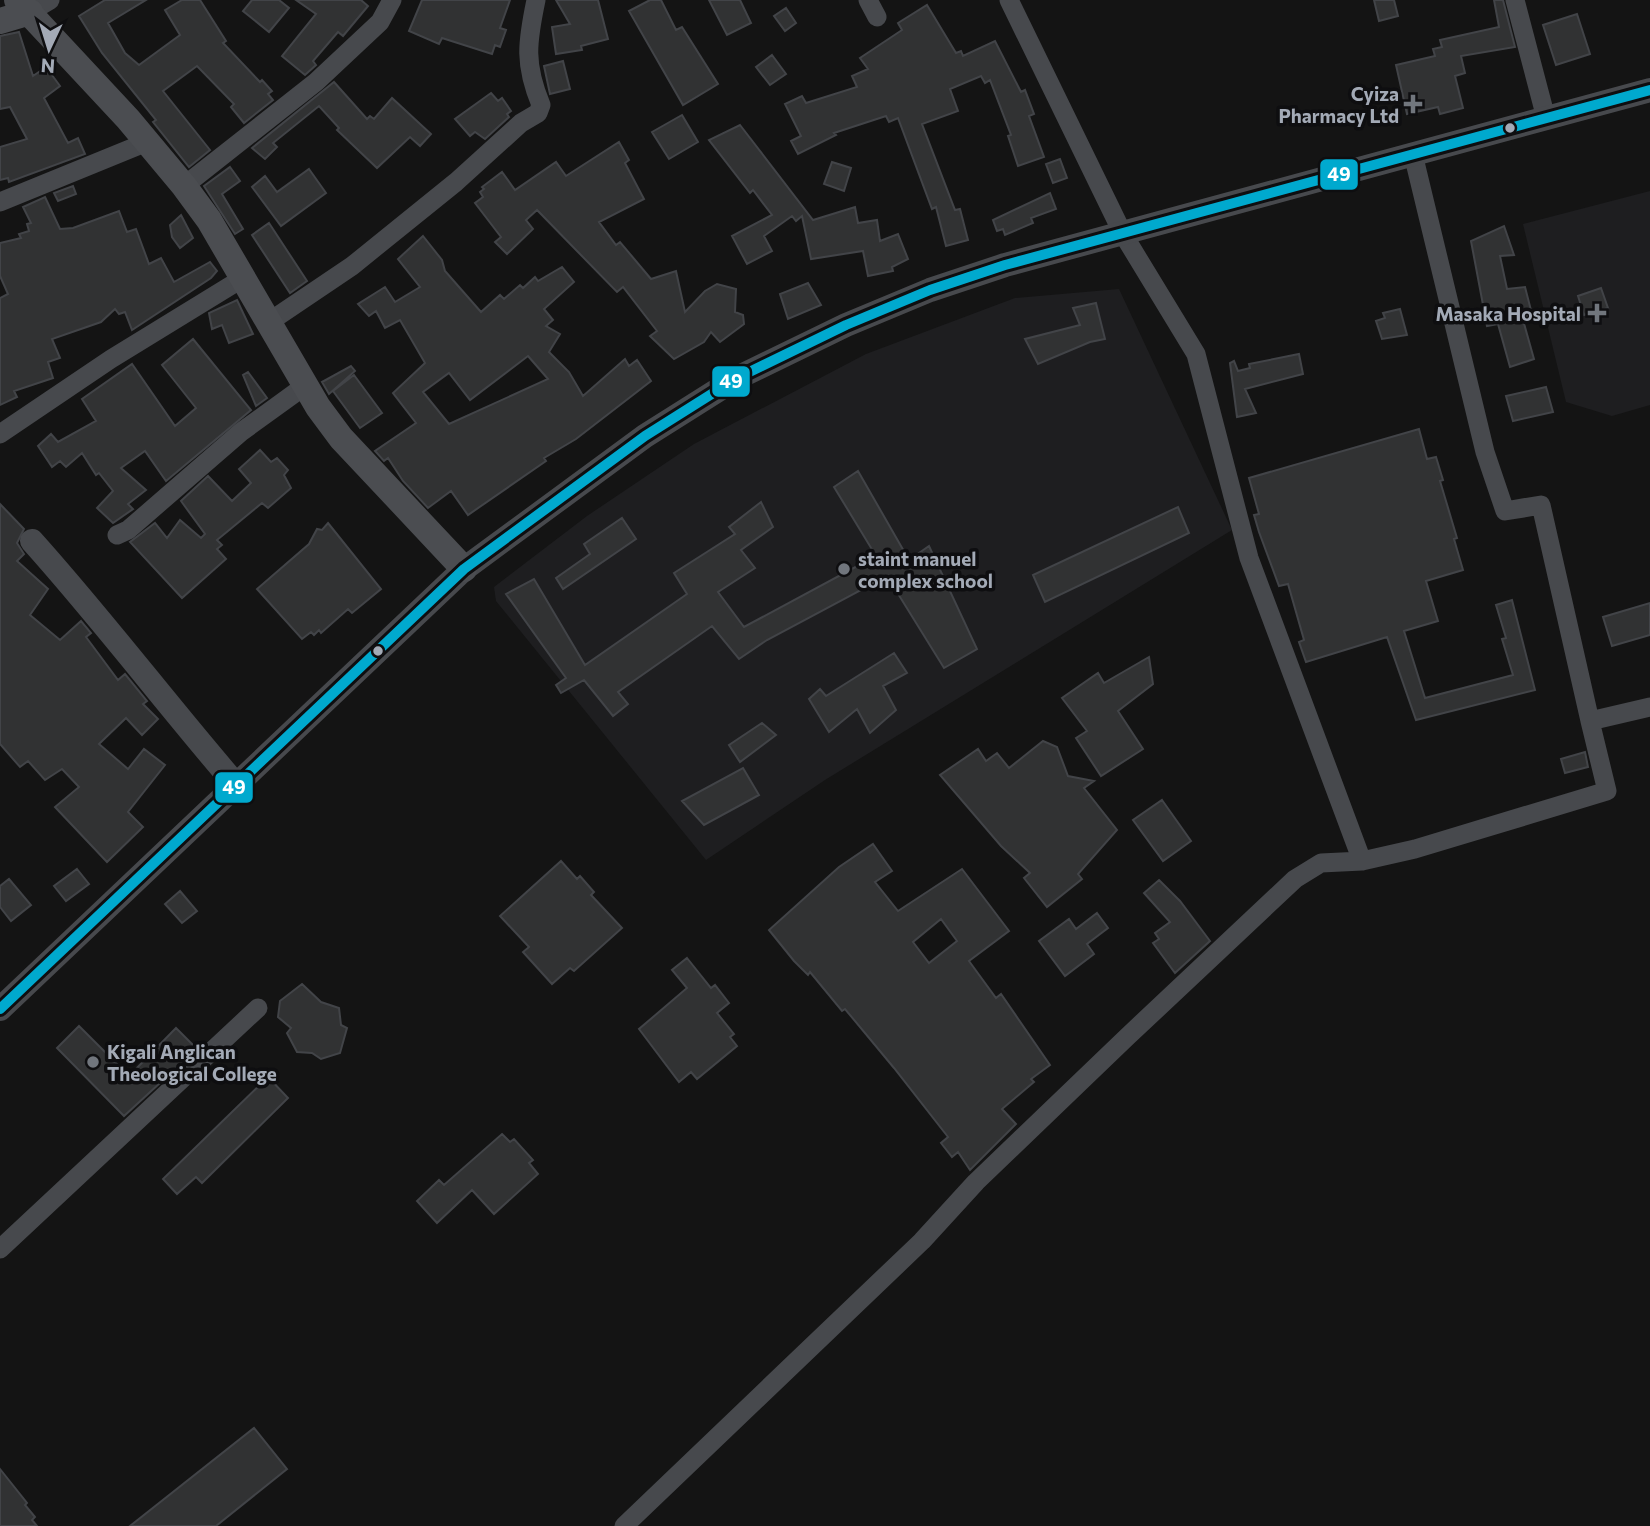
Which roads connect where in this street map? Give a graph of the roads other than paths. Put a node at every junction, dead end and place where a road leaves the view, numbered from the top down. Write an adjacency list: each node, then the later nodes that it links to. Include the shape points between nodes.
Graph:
1 (392, 0): 11 (street, via 380,22 316,82)
2 (536, 0): 15 (street, via 527,60 541,105 538,113 352,266)
3 (1009, 0): 13 (street)
4 (1515, 0): 8 (street)
5 (32, 4): 6 (main road); 9 (main road)
6 (0, 21)
7 (1650, 90): 8 (street)
8 (1546, 118): 10 (street)
9 (146, 142): 11 (main road); 12 (street)
10 (1413, 155): 13 (street); 22 (street, via 1485,452 1505,511 1541,505)
11 (184, 186): 14 (main road)
12 (0, 202)
13 (1123, 234): 20 (street, via 929,290 737,378 645,436); 24 (street, via 1196,354 1249,558)
14 (243, 278): 15 (main road); 17 (street)
15 (269, 322): 16 (main road)
16 (306, 385): 18 (street, via 241,432 128,530); 20 (main road, via 341,438)
17 (0, 434)
18 (117, 534)
19 (32, 541): 23 (street)
20 (464, 569): 23 (street)
21 (1650, 707): 22 (street)
22 (1590, 721): 24 (street, via 1607,792)
23 (237, 786): 26 (street)
24 (1362, 861): 28 (street, via 1321,863 1295,879)
25 (258, 1008): 27 (street)
26 (0, 1009)
27 (0, 1249)
28 (624, 1526)

